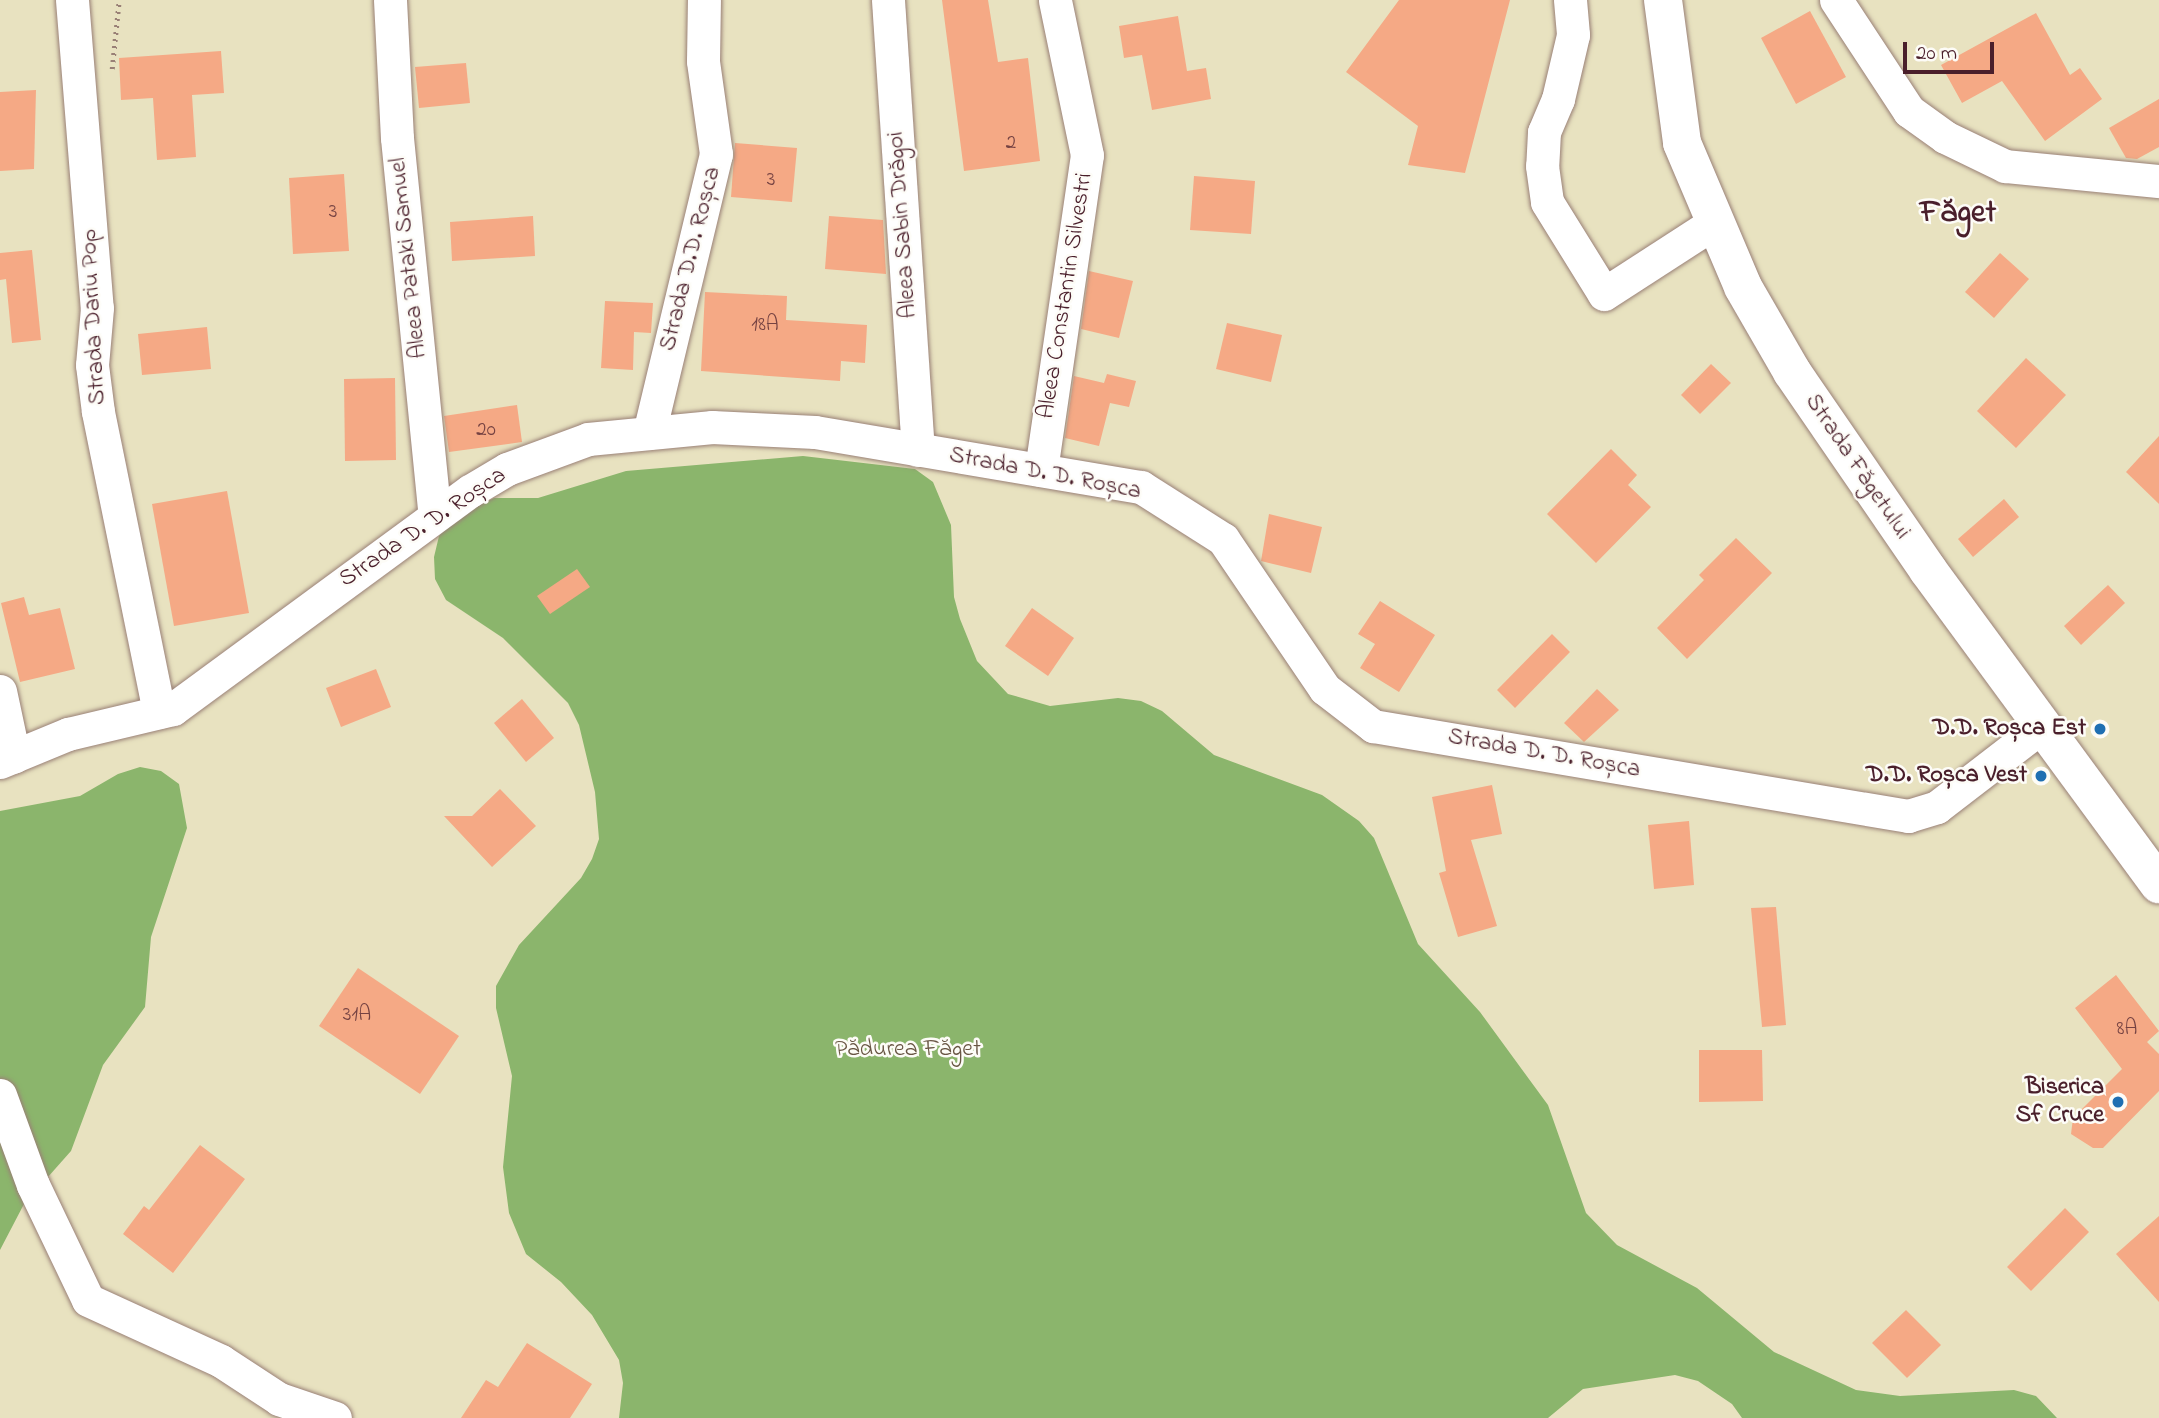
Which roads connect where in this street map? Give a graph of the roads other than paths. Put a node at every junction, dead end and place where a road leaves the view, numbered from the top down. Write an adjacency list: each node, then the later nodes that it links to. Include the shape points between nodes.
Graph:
1 (72, 0): 16 (street, Strada Dariu Pop, via 97,307 92,365)
2 (390, 0): 14 (street, Aleea Pataki Samuel, via 397,138)
3 (704, 0): 11 (street, Strada D.D. Roșca, via 703,61 716,154)
4 (888, 0): 12 (street, Aleea Sabin Drăgoi)
5 (1055, 0): 13 (street, Aleea Constantin Silvestri, via 1087,155)
6 (1570, 0): 10 (street, via 1573,35 1558,99 1544,132 1542,166 1547,202 1604,294)
7 (1663, 0): 10 (main road, Strada Făgetului, via 1682,143)
8 (1836, 0): 9 (street, via 1909,111 1945,137 2005,166)
9 (2159, 181)
10 (1713, 224): 17 (main road, Strada Făgetului, via 1792,372 1927,570)
11 (649, 433): 12 (street, Strada D. D. Roșca, via 712,427 815,432); 14 (street, Strada D. D. Roșca, via 588,439 507,469)
12 (918, 450): 13 (street, Strada D. D. Roșca)
13 (1041, 470): 17 (street, Strada D. D. Roșca, via 1141,487 1223,539 1325,689 1373,726 1908,816 1937,807)
14 (435, 516): 16 (street, Strada D. D. Roșca, via 173,709)
15 (0, 691): 18 (street)
16 (159, 712): 18 (street, Strada D. D. Roșca, via 68,734)
17 (2042, 726): 19 (main road, Strada Făgetului)
18 (7, 759)
19 (2159, 884)
20 (0, 1095): 21 (street, via 33,1185 88,1300 221,1361 279,1399)
21 (335, 1418)

